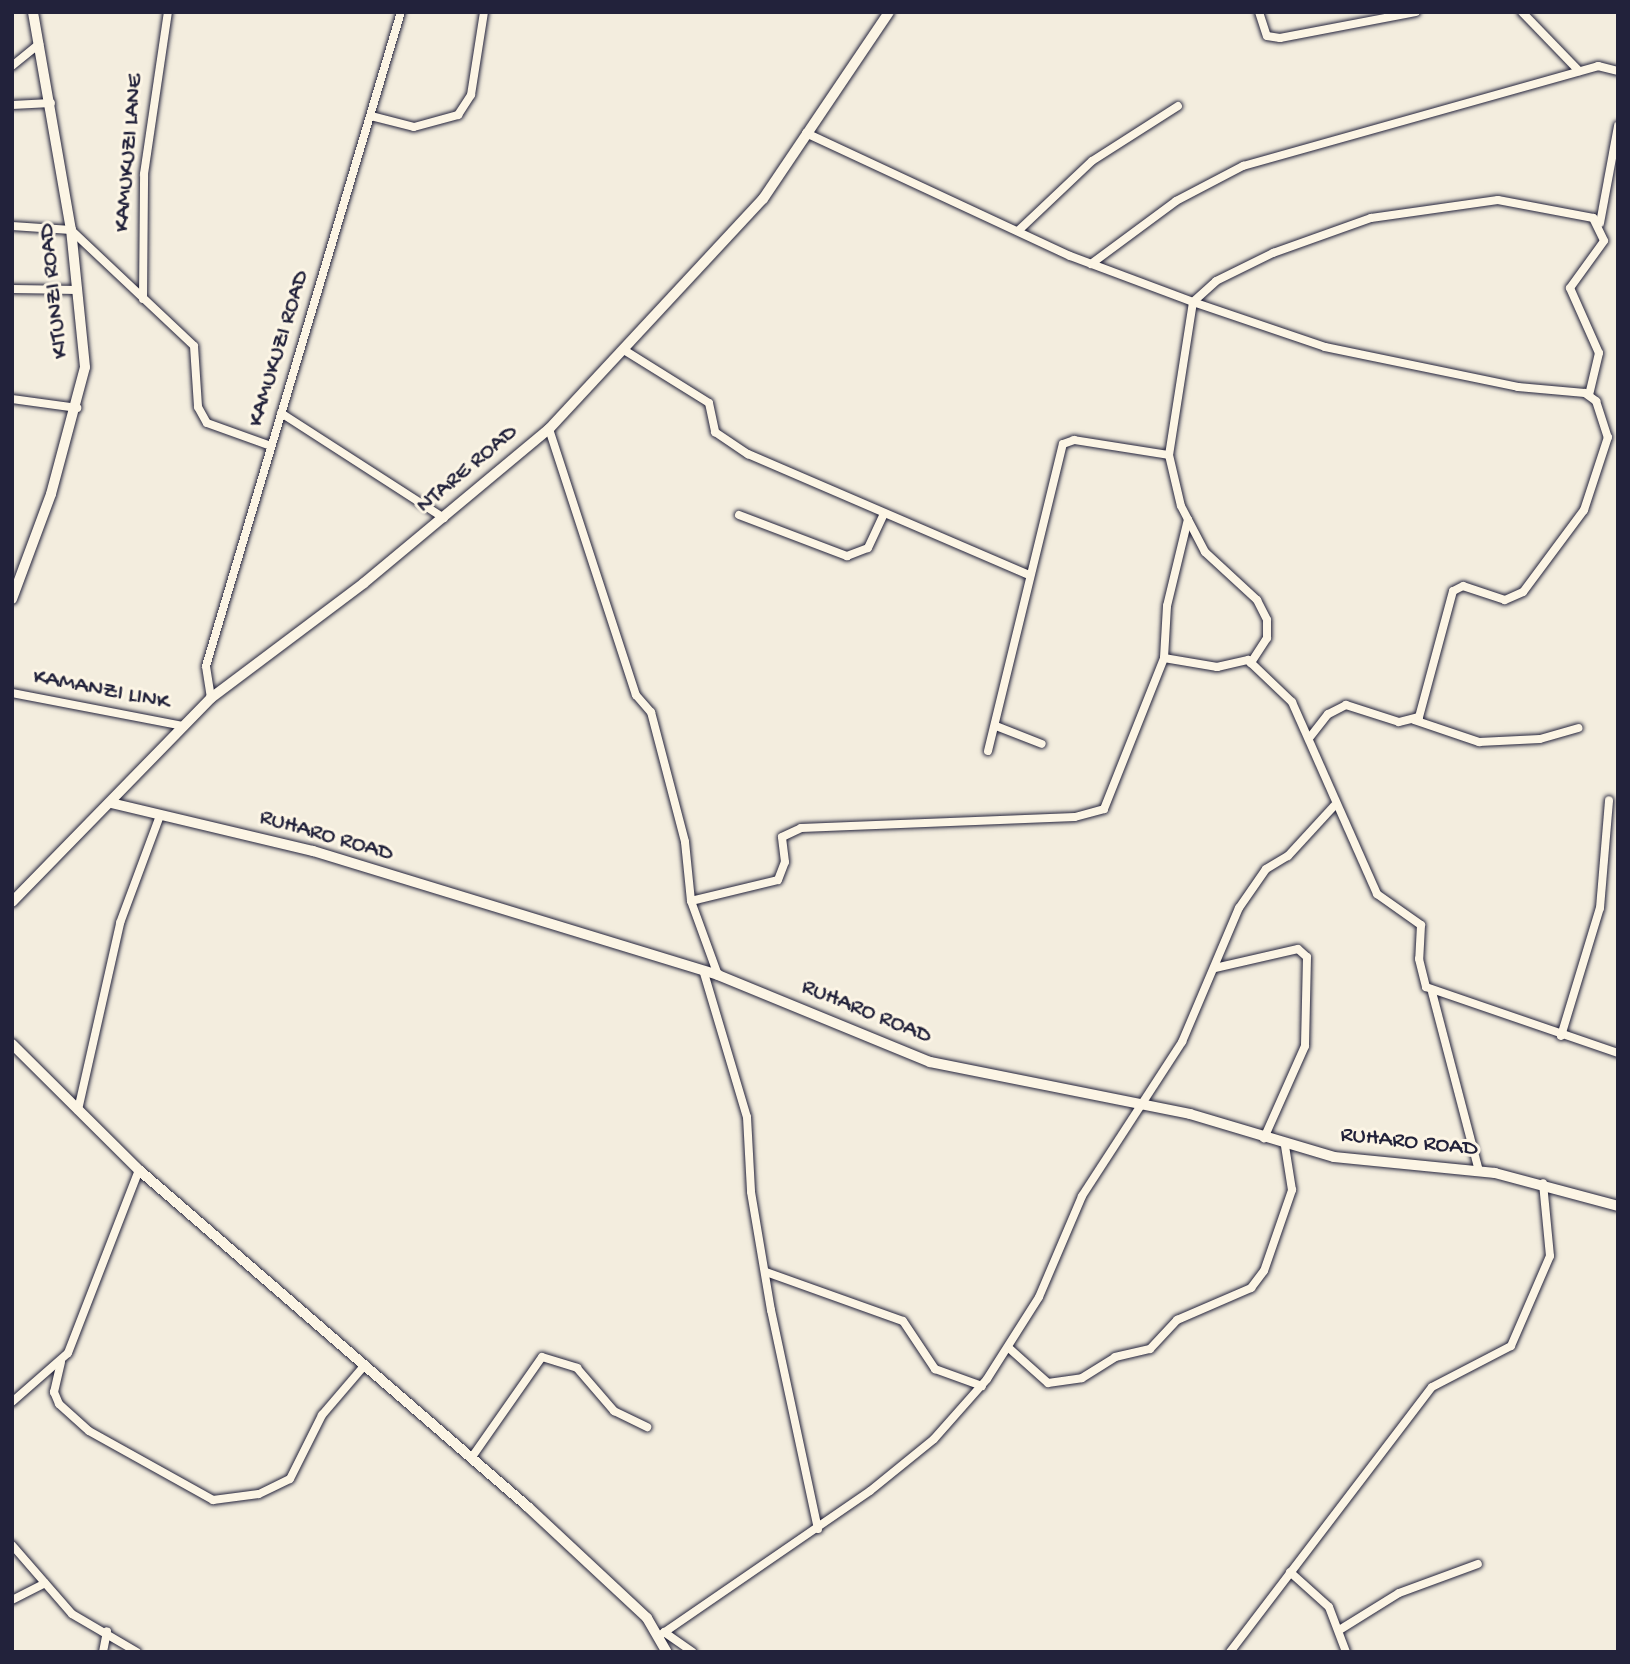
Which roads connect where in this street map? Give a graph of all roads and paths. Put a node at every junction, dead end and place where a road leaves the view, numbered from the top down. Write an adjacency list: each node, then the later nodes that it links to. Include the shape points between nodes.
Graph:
1 (33, 12): 9 (street, KITUNZI ROAD)
2 (168, 12): 27 (street, KAMUKUZI LANE, via 145,174)
3 (401, 12): 16 (street, KAMUKUZI ROAD)
4 (484, 12): 16 (street, via 471,95 458,115 414,127)
5 (889, 12): 18 (street, NTARE ROAD)
6 (1259, 12): 7 (street, via 1267,36 1280,38)
7 (1416, 12)
8 (1522, 12): 11 (street)
9 (39, 44): 10 (street); 13 (street, KITUNZI ROAD)
10 (12, 66)
11 (1580, 71): 12 (street, via 1608,65); 24 (street, via 1237,169 1176,201)
12 (1618, 71)
13 (51, 103): 14 (street); 22 (street, KITUNZI ROAD)
14 (12, 105)
15 (1178, 106): 23 (street, via 1092,162)
16 (371, 116): 33 (street, KAMUKUZI ROAD)
17 (1618, 126): 19 (street)
18 (806, 134): 23 (street); 29 (street, NTARE ROAD, via 762,199)
19 (1617, 137): 20 (street)
20 (1600, 222): 28 (street, via 1498,200 1371,218 1273,253 1216,281); 30 (street, via 1601,249 1570,284 1599,353)
21 (12, 226): 22 (street)
22 (71, 230): 26 (street, KITUNZI ROAD); 27 (street)
23 (1018, 231): 24 (street)
24 (1091, 264): 28 (street)
25 (12, 289): 26 (street)
26 (78, 290): 32 (street, KITUNZI ROAD, via 85,367)
27 (143, 299): 35 (street, via 194,346 198,407 207,423)
28 (1193, 302): 30 (street, via 1325,347); 36 (street)
29 (624, 350): 34 (street, NTARE ROAD); 38 (street, via 709,403 715,432 728,442)
30 (1589, 395): 48 (street, via 1599,406 1609,444 1584,510 1518,597 1497,599 1463,586 1453,591 1437,640 1432,684)
31 (12, 398): 32 (street)
32 (78, 408): 41 (street, KITUNZI ROAD)
33 (281, 413): 35 (street, KAMUKUZI ROAD); 39 (street)
34 (549, 429): 39 (street, NTARE ROAD); 59 (street, via 636,695 650,712 667,765)
35 (271, 446): 47 (street, KAMUKUZI ROAD, via 206,666)
36 (1169, 455): 40 (street); 42 (street, via 1074,440 1063,444)
37 (739, 515): 38 (street, via 847,556 868,548)
38 (883, 516): 42 (street)
39 (444, 518): 47 (street, NTARE ROAD)
40 (1188, 519): 44 (street, via 1167,606); 45 (street, via 1205,552 1257,600 1268,620 1267,638)
41 (17, 573): 43 (street, KITUNZI ROAD)
42 (1029, 575): 50 (street)
43 (12, 599)
44 (1164, 658): 45 (street, via 1206,667); 59 (street, via 1118,784 1094,815 801,828 782,838 785,862 778,880)
45 (1251, 663): 52 (street, via 1293,702)
46 (12, 694): 49 (street, KAMANZI LINK)
47 (211, 698): 49 (street, NTARE ROAD)
48 (1414, 720): 51 (street, via 1479,742 1540,739); 52 (street, via 1399,722 1346,705 1328,714)
49 (184, 726): 56 (street, NTARE ROAD)
50 (996, 726): 53 (street); 54 (street)
51 (1578, 728)
52 (1310, 737): 57 (street)
53 (1042, 744)
54 (988, 751)
55 (1609, 800): 65 (street, via 1600,908)
56 (111, 803): 58 (street, RUHARO ROAD); 60 (street, NTARE ROAD)
57 (1334, 806): 61 (street, via 1288,856 1266,869 1239,908); 64 (street, via 1377,894 1421,925 1421,977)
58 (159, 818): 62 (street, RUHARO ROAD, via 313,851); 69 (street, via 120,923)
59 (691, 901): 63 (street)
60 (12, 902)
61 (1215, 968): 68 (street); 70 (street, via 1298,949 1307,957 1305,1046)
62 (704, 973): 63 (street, RUHARO ROAD); 76 (street, via 747,1116 751,1192)
63 (718, 975): 68 (street, RUHARO ROAD, via 912,1057)
64 (1432, 992): 65 (street); 73 (street, via 1457,1069)
65 (1562, 1036): 67 (street)
66 (12, 1044): 69 (street)
67 (1618, 1053)
68 (1146, 1105): 70 (street, RUHARO ROAD); 77 (street, via 1082,1196)
69 (78, 1110): 72 (street)
70 (1264, 1138): 71 (street, RUHARO ROAD)
71 (1286, 1146): 73 (street, RUHARO ROAD, via 1360,1162); 77 (street, via 1293,1190 1264,1271 1251,1288 1177,1320 1150,1349 1115,1357 1082,1378 1048,1382)
72 (139, 1170): 78 (street); 79 (street)
73 (1479, 1171): 74 (street, RUHARO ROAD)
74 (1544, 1183): 75 (street, RUHARO ROAD); 87 (street, via 1550,1256 1511,1346 1432,1387)
75 (1618, 1206)
76 (766, 1272): 80 (street, via 903,1321 935,1369); 84 (street)
77 (1010, 1349): 80 (street)
78 (61, 1362): 79 (street, via 54,1392 59,1404 89,1431 213,1500 260,1494 290,1479 322,1415); 81 (street)
79 (364, 1366): 83 (street)
80 (982, 1387): 84 (street, via 934,1439)
81 (12, 1402)
82 (647, 1427): 83 (street, via 614,1410 577,1367 542,1357)
83 (472, 1457): 92 (street)
84 (818, 1529): 92 (street)
85 (12, 1545): 88 (street)
86 (1478, 1564): 90 (street, via 1399,1593)
87 (1290, 1572): 90 (street, via 1329,1607); 97 (street)
88 (45, 1583): 89 (street); 91 (street, via 72,1614)
89 (12, 1600)
90 (1341, 1629): 98 (street)
91 (107, 1631): 93 (street); 94 (street)
92 (661, 1634): 95 (street); 96 (street)
93 (103, 1652)
94 (137, 1652)
95 (667, 1652)
96 (693, 1652)
97 (1230, 1652)
98 (1346, 1652)

